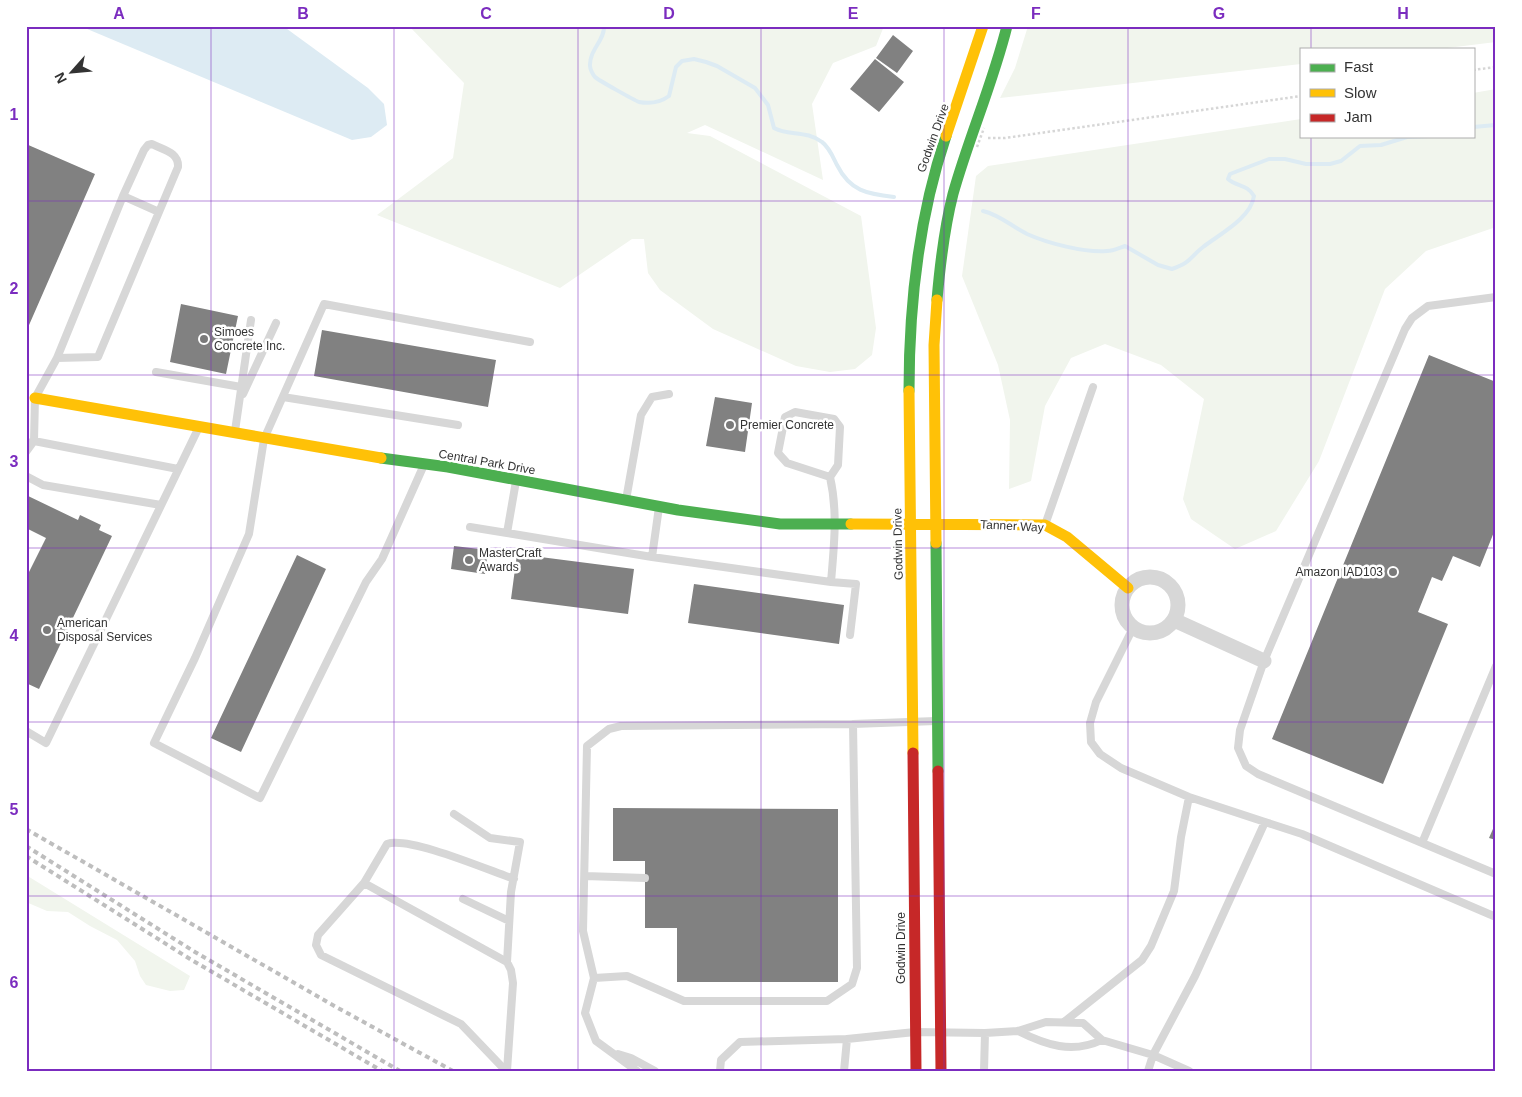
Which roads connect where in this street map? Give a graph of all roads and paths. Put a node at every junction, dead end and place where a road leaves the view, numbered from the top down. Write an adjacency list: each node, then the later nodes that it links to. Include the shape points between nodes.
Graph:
1 (983, 26): 36 (street, Godwin Drive, via 964,93 934,175 915,259 908,345)
2 (1007, 26): 7 (street)
3 (1496, 67): 4 (path)
4 (1474, 70)
5 (1300, 96): 7 (path)
6 (984, 128): 7 (path, bridge)
7 (975, 142): 37 (street, via 959,176 936,297)
8 (123, 196): 9 (lane); 9 (lane, via 144,150 152,144 179,160); 14 (lane)
9 (159, 212): 14 (lane, via 98,357)
10 (1496, 298): 48 (lane, via 1428,306 1412,318)
11 (251, 320): 16 (lane)
12 (276, 323): 21 (lane)
13 (530, 342): 19 (lane, via 324,304)
14 (57, 358): 20 (lane)
15 (156, 372): 16 (lane)
16 (241, 387): 21 (lane)
17 (1093, 387): 38 (lane)
18 (669, 394): 33 (lane, via 652,397 644,406)
19 (283, 397): 22 (lane); 25 (lane)
20 (35, 398): 23 (street, Central Park Drive); 26 (lane)
21 (239, 402): 24 (lane)
22 (458, 425)
23 (199, 427): 24 (street, Central Park Drive); 29 (lane)
24 (235, 433): 25 (street, Central Park Drive)
25 (264, 439): 28 (street, Central Park Drive); 28 (lane, via 249,534 154,743 260,798 366,582 382,559)
26 (30, 443): 27 (lane); 29 (lane)
27 (26, 452)
28 (424, 465): 32 (street, Central Park Drive)
29 (178, 469): 34 (lane)
30 (26, 476): 34 (lane, via 44,485)
31 (830, 477): 31 (lane, via 838,465 840,427 834,419 795,412 785,417 778,453 787,463); 39 (lane)
32 (516, 481): 33 (street, Central Park Drive); 41 (lane)
33 (626, 500): 35 (street, Central Park Drive)
34 (161, 506): 53 (lane, via 46,743)
35 (659, 506): 39 (street, Central Park Drive, via 780,524); 42 (lane)
36 (911, 524): 37 (street, Central Park Drive); 39 (street, Central Park Drive); 51 (street, Godwin Drive)
37 (936, 524): 38 (street, Tanner Way); 50 (street)
38 (1045, 525): 44 (street, Tanner Way, via 1067,537)
39 (836, 526): 43 (lane)
40 (470, 527): 41 (lane)
41 (507, 533): 42 (lane)
42 (652, 557): 43 (lane)
43 (831, 582): 47 (lane, via 856,584)
44 (1128, 588): 45 (street, via 1143,578 1152,577 1170,584 1178,602); 46 (street, via 1122,604 1127,621)
45 (1174, 620): 46 (street, via 1159,632); 48 (street)
46 (1133, 628): 54 (lane, via 1096,702 1090,723 1091,742 1100,754 1121,768)
47 (850, 635)
48 (1264, 661): 57 (lane, via 1240,730 1238,748 1246,766 1258,774)
49 (1496, 666): 57 (lane)
50 (938, 720): 51 (lane); 71 (street)
51 (913, 722): 52 (lane); 70 (street, Godwin Drive)
52 (853, 724): 59 (lane, via 621,726 609,729 587,746); 67 (lane, via 857,968 852,984 827,1001 684,1001 626,976)
53 (26, 731)
54 (1189, 797): 56 (lane); 68 (lane, via 1180,837 1179,869 1174,891 1151,946 1142,960)
55 (454, 814): 61 (lane, via 490,838 520,842)
56 (1265, 822): 64 (lane, via 1302,834); 76 (lane, via 1195,976)
57 (1422, 843): 58 (lane)
58 (1496, 874)
59 (585, 876): 60 (lane); 67 (lane, via 583,931)
60 (645, 878)
61 (514, 879): 62 (lane, via 396,841 387,844); 65 (lane)
62 (364, 883): 66 (lane); 77 (lane, via 318,935 316,945 320,955 461,1024)
63 (463, 899): 65 (lane)
64 (1496, 917)
65 (509, 922): 66 (lane)
66 (507, 962): 77 (lane, via 512,970 513,983)
67 (594, 978): 75 (lane, via 585,1013 596,1041)
68 (1064, 1022): 69 (lane, via 1046,1022); 74 (lane, via 1083,1023)
69 (1018, 1030): 72 (lane); 74 (lane, via 1045,1044 1086,1047)
70 (915, 1032): 71 (lane); 73 (lane); 82 (street, Godwin Drive)
71 (941, 1033): 72 (lane); 83 (street)
72 (985, 1033): 84 (lane)
73 (847, 1039): 80 (lane, via 740,1042 721,1060); 81 (lane)
74 (1102, 1040): 76 (lane)
75 (616, 1054): 78 (lane); 79 (lane, via 632,1058)
76 (1153, 1055): 85 (lane); 86 (lane)
77 (506, 1071)
78 (638, 1071)
79 (655, 1071)
80 (720, 1071)
81 (844, 1071)
82 (916, 1071)
83 (941, 1071)
84 (984, 1071)
85 (1148, 1071)
86 (1189, 1071)

